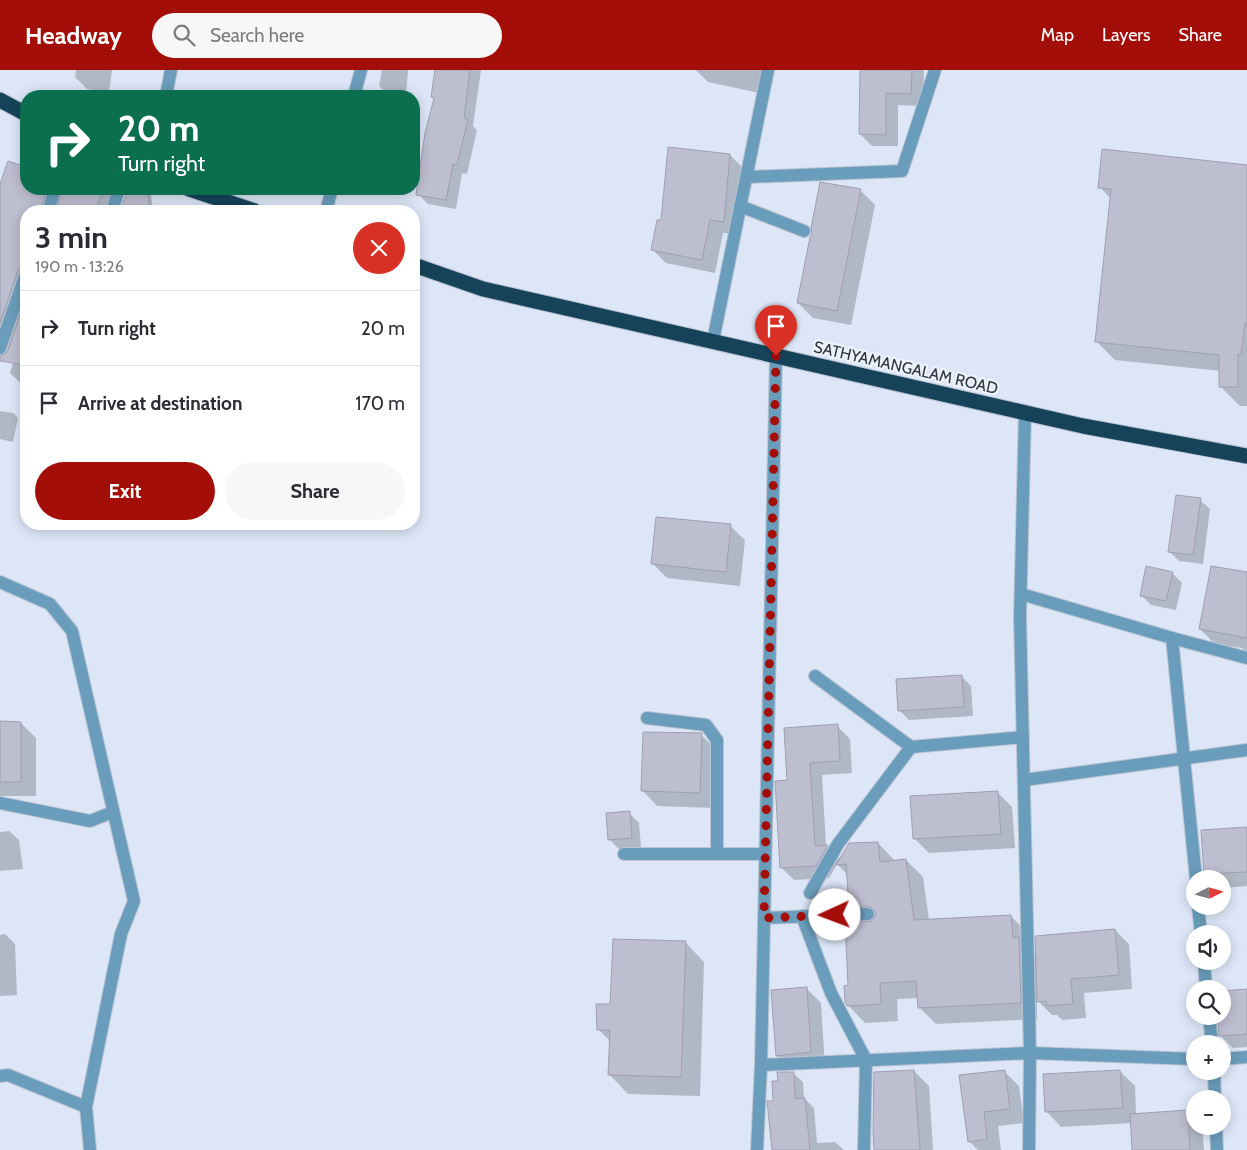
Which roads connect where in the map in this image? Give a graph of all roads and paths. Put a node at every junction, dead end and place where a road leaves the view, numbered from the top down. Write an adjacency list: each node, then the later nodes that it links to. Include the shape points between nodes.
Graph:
1 (171, 70): 5 (street)
2 (361, 70): 6 (street)
3 (768, 70): 9 (street)
4 (936, 70): 9 (street, via 902,171)
5 (167, 90)
6 (356, 90)
7 (0, 100): 8 (highway)
8 (20, 111)
9 (746, 177): 12 (street)
10 (206, 195): 11 (highway)
11 (237, 205)
12 (740, 206): 13 (street); 16 (street)
13 (804, 231)
14 (420, 267): 16 (highway, SATHYAMANGALAM ROAD, via 483,289)
15 (20, 290): 17 (street)
16 (712, 341): 18 (highway, SATHYAMANGALAM ROAD)
17 (0, 348)
18 (776, 356): 19 (highway, SATHYAMANGALAM ROAD); 36 (street)
19 (1025, 412): 20 (highway, SATHYAMANGALAM ROAD); 22 (street)
20 (1247, 456)
21 (0, 582): 33 (street, via 50,604 72,631)
22 (1021, 594): 23 (street); 27 (street)
23 (1172, 638): 24 (street); 30 (street)
24 (1247, 658)
25 (815, 676): 28 (street)
26 (648, 718): 35 (street, via 706,725 717,740)
27 (1023, 737): 28 (street); 31 (street)
28 (911, 747): 38 (street, via 838,844)
29 (1247, 750): 30 (street)
30 (1184, 758): 31 (street); 37 (street)
31 (1024, 780): 42 (street)
32 (0, 803): 33 (street, via 90,821)
33 (113, 812): 49 (street, via 134,901 121,934)
34 (624, 854): 35 (street)
35 (717, 854): 36 (street)
36 (765, 854): 41 (street)
37 (1195, 870)
38 (810, 893)
39 (868, 914): 40 (street)
40 (802, 916): 41 (street); 44 (street, via 831,993)
41 (764, 918): 47 (street)
42 (1030, 1053): 44 (street); 45 (street); 54 (street)
43 (1244, 1059): 46 (street)
44 (866, 1060): 47 (street); 53 (street)
45 (1186, 1060)
46 (1231, 1060)
47 (761, 1065): 52 (street)
48 (0, 1076): 49 (street, via 8,1075)
49 (86, 1107): 51 (street)
50 (1216, 1135): 55 (street)
51 (90, 1150)
52 (757, 1150)
53 (864, 1150)
54 (1029, 1150)
55 (1217, 1150)

